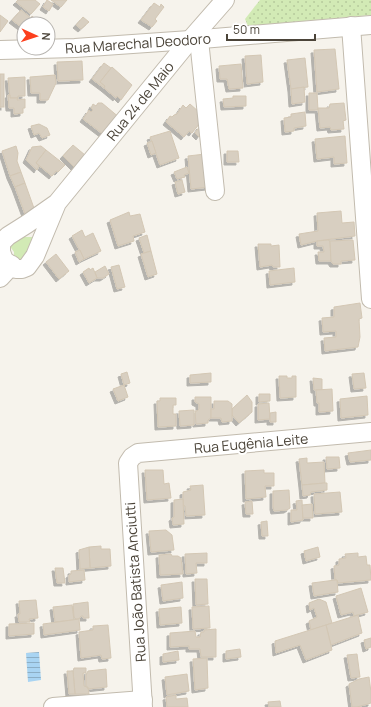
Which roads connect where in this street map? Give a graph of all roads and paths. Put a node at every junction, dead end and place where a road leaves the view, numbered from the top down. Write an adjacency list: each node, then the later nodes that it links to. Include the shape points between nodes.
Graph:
1 (225, 0): 4 (street, Rua 24 de Maio)
2 (371, 25): 3 (street, Rua Marechal Deodoro)
3 (351, 26): 4 (street, Rua Marechal Deodoro); 9 (street)
4 (194, 40): 5 (street, Rua Marechal Deodoro); 6 (street); 7 (street, Rua 24 de Maio)
5 (0, 50)
6 (215, 191)
7 (57, 203): 8 (street, Rua 24 de Maio, via 35,256 27,267); 8 (street, Rua 24 de Maio, via 1,243)
8 (6, 272)
9 (371, 298)
10 (371, 432): 11 (street, Rua Eugênia Leite, via 138,453)
11 (132, 457): 12 (street, Rua João Batista Anciutti, via 128,463)
12 (143, 704): 13 (street)
13 (52, 707)

